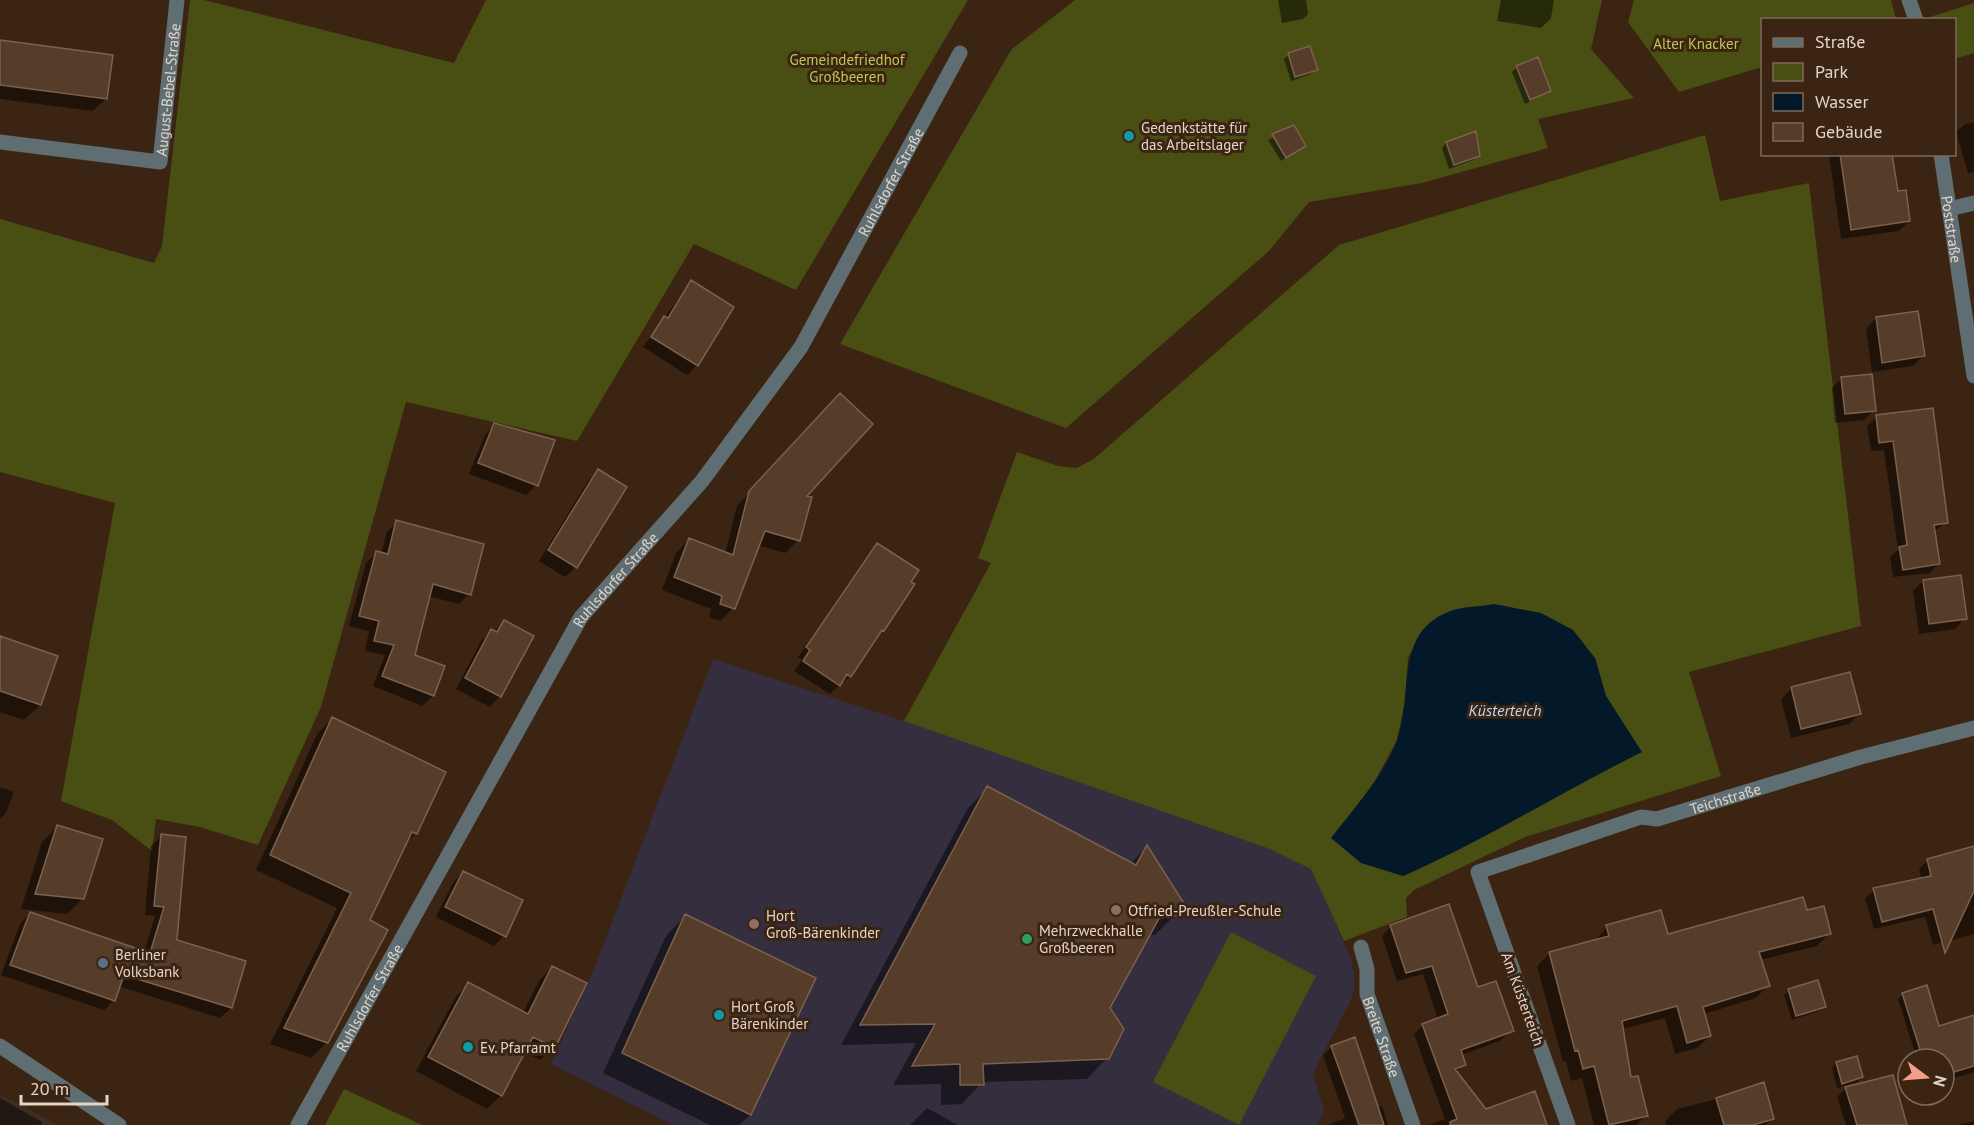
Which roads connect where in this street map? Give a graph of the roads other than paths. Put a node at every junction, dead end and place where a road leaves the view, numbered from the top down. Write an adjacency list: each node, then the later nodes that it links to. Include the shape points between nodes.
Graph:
1 (177, 0): 5 (street, August-Bebel-Straße, via 160,162)
2 (1909, 0): 3 (street)
3 (1915, 18)
4 (960, 53): 15 (street, Ruhlsdorfer Straße, via 801,347 702,482 581,617)
5 (0, 142)
6 (1941, 156): 8 (street, Poststraße)
7 (1974, 202): 8 (street)
8 (1949, 209): 9 (street, Poststraße)
9 (1974, 376)
10 (1974, 728): 11 (street, Teichstraße, via 1657,819 1641,817)
11 (1478, 873): 17 (street, Am Küsterteich)
12 (1361, 946): 16 (street, Breite Straße, via 1367,969 1367,994)
13 (0, 1046): 14 (street)
14 (119, 1125)
15 (298, 1125)
16 (1413, 1125)
17 (1568, 1125)

